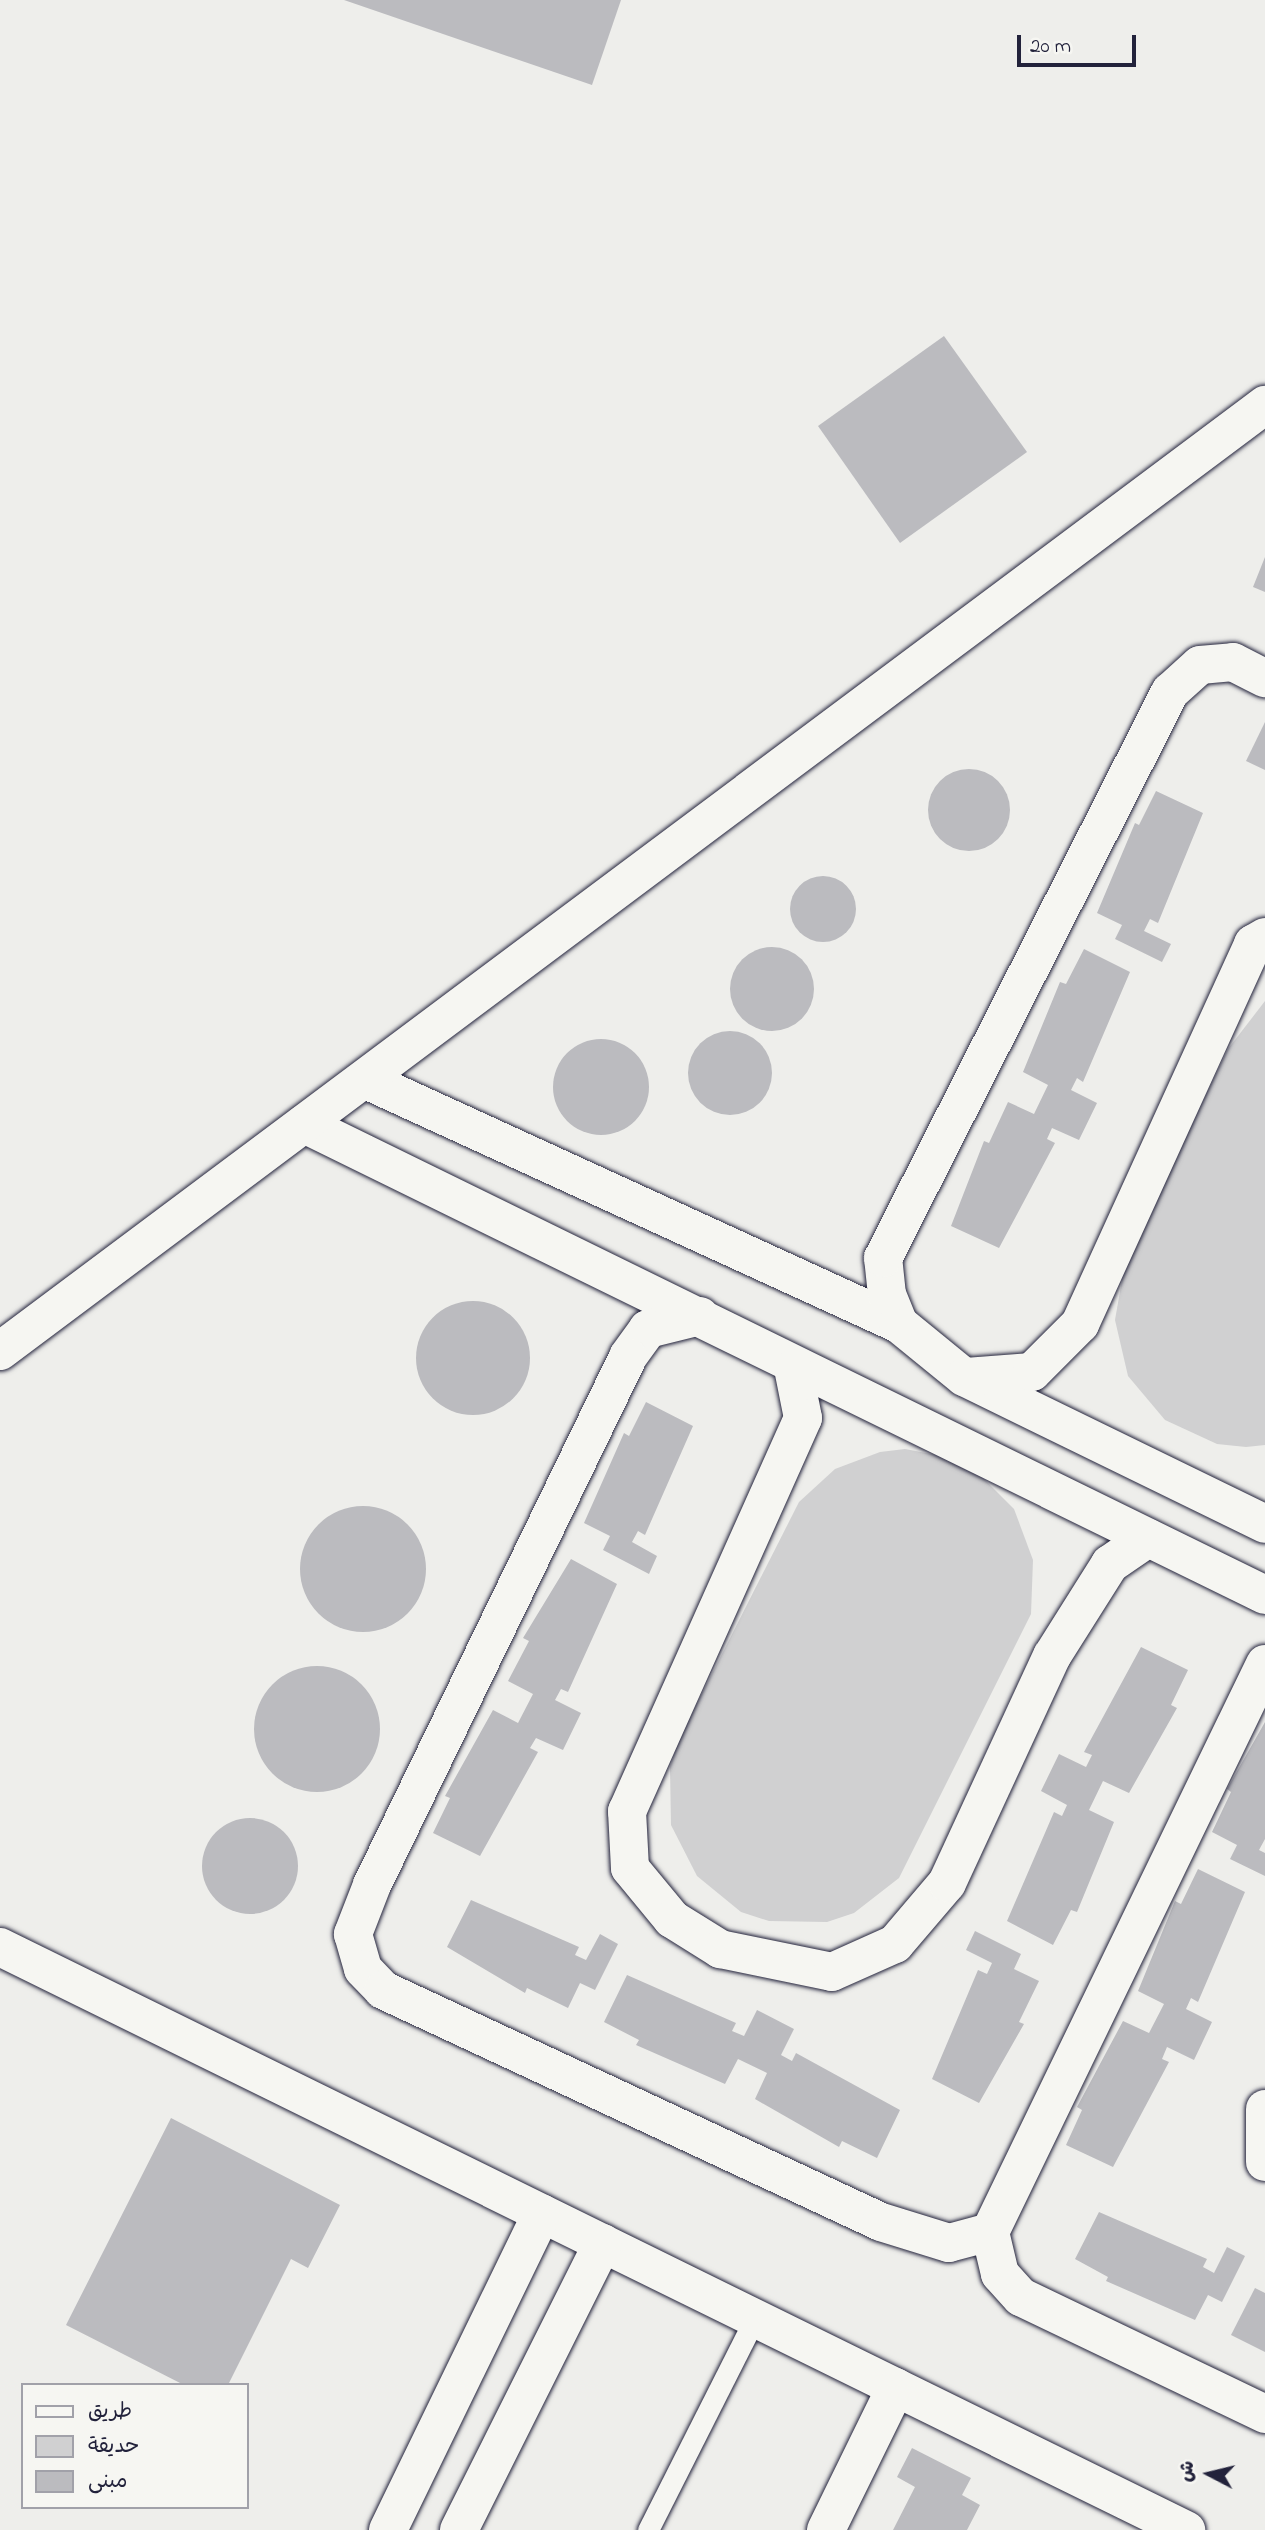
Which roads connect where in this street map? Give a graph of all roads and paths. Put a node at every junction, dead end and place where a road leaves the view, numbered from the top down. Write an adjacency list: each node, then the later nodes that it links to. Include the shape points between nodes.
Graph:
1 (1265, 405): 4 (street)
2 (1265, 678): 7 (street, via 1233,662 1200,665 1170,692 883,1258 887,1295)
3 (1265, 937): 10 (street, via 1253,944 1080,1324 1032,1371)
4 (366, 1080): 5 (street); 7 (street)
5 (304, 1124): 6 (street); 8 (street)
6 (700, 1316): 9 (street); 19 (street, via 648,1329 628,1357 372,1885 353,1934 363,1969 383,1990 881,2222 949,2243)
7 (899, 1324): 10 (street)
8 (0, 1351)
9 (793, 1368): 12 (street); 12 (street, via 803,1418 627,1811 630,1868 672,1919 720,1949 832,1972 895,1944 947,1883 1052,1656 1110,1564)
10 (964, 1377): 11 (street)
11 (1265, 1524)
12 (1148, 1538): 13 (street)
13 (1265, 1595)
14 (1265, 1664): 19 (street)
15 (0, 1947): 18 (street)
16 (1265, 2109): 17 (street)
17 (1265, 2162)
18 (542, 2213): 20 (street); 24 (street)
19 (990, 2232): 23 (street, via 1000,2274 1021,2297)
20 (603, 2243): 21 (street); 25 (street)
21 (755, 2318): 22 (street); 26 (lane)
22 (897, 2387): 27 (street); 28 (street)
23 (1265, 2414)
24 (388, 2530)
25 (458, 2530)
26 (648, 2530)
27 (826, 2530)
28 (1186, 2530)

